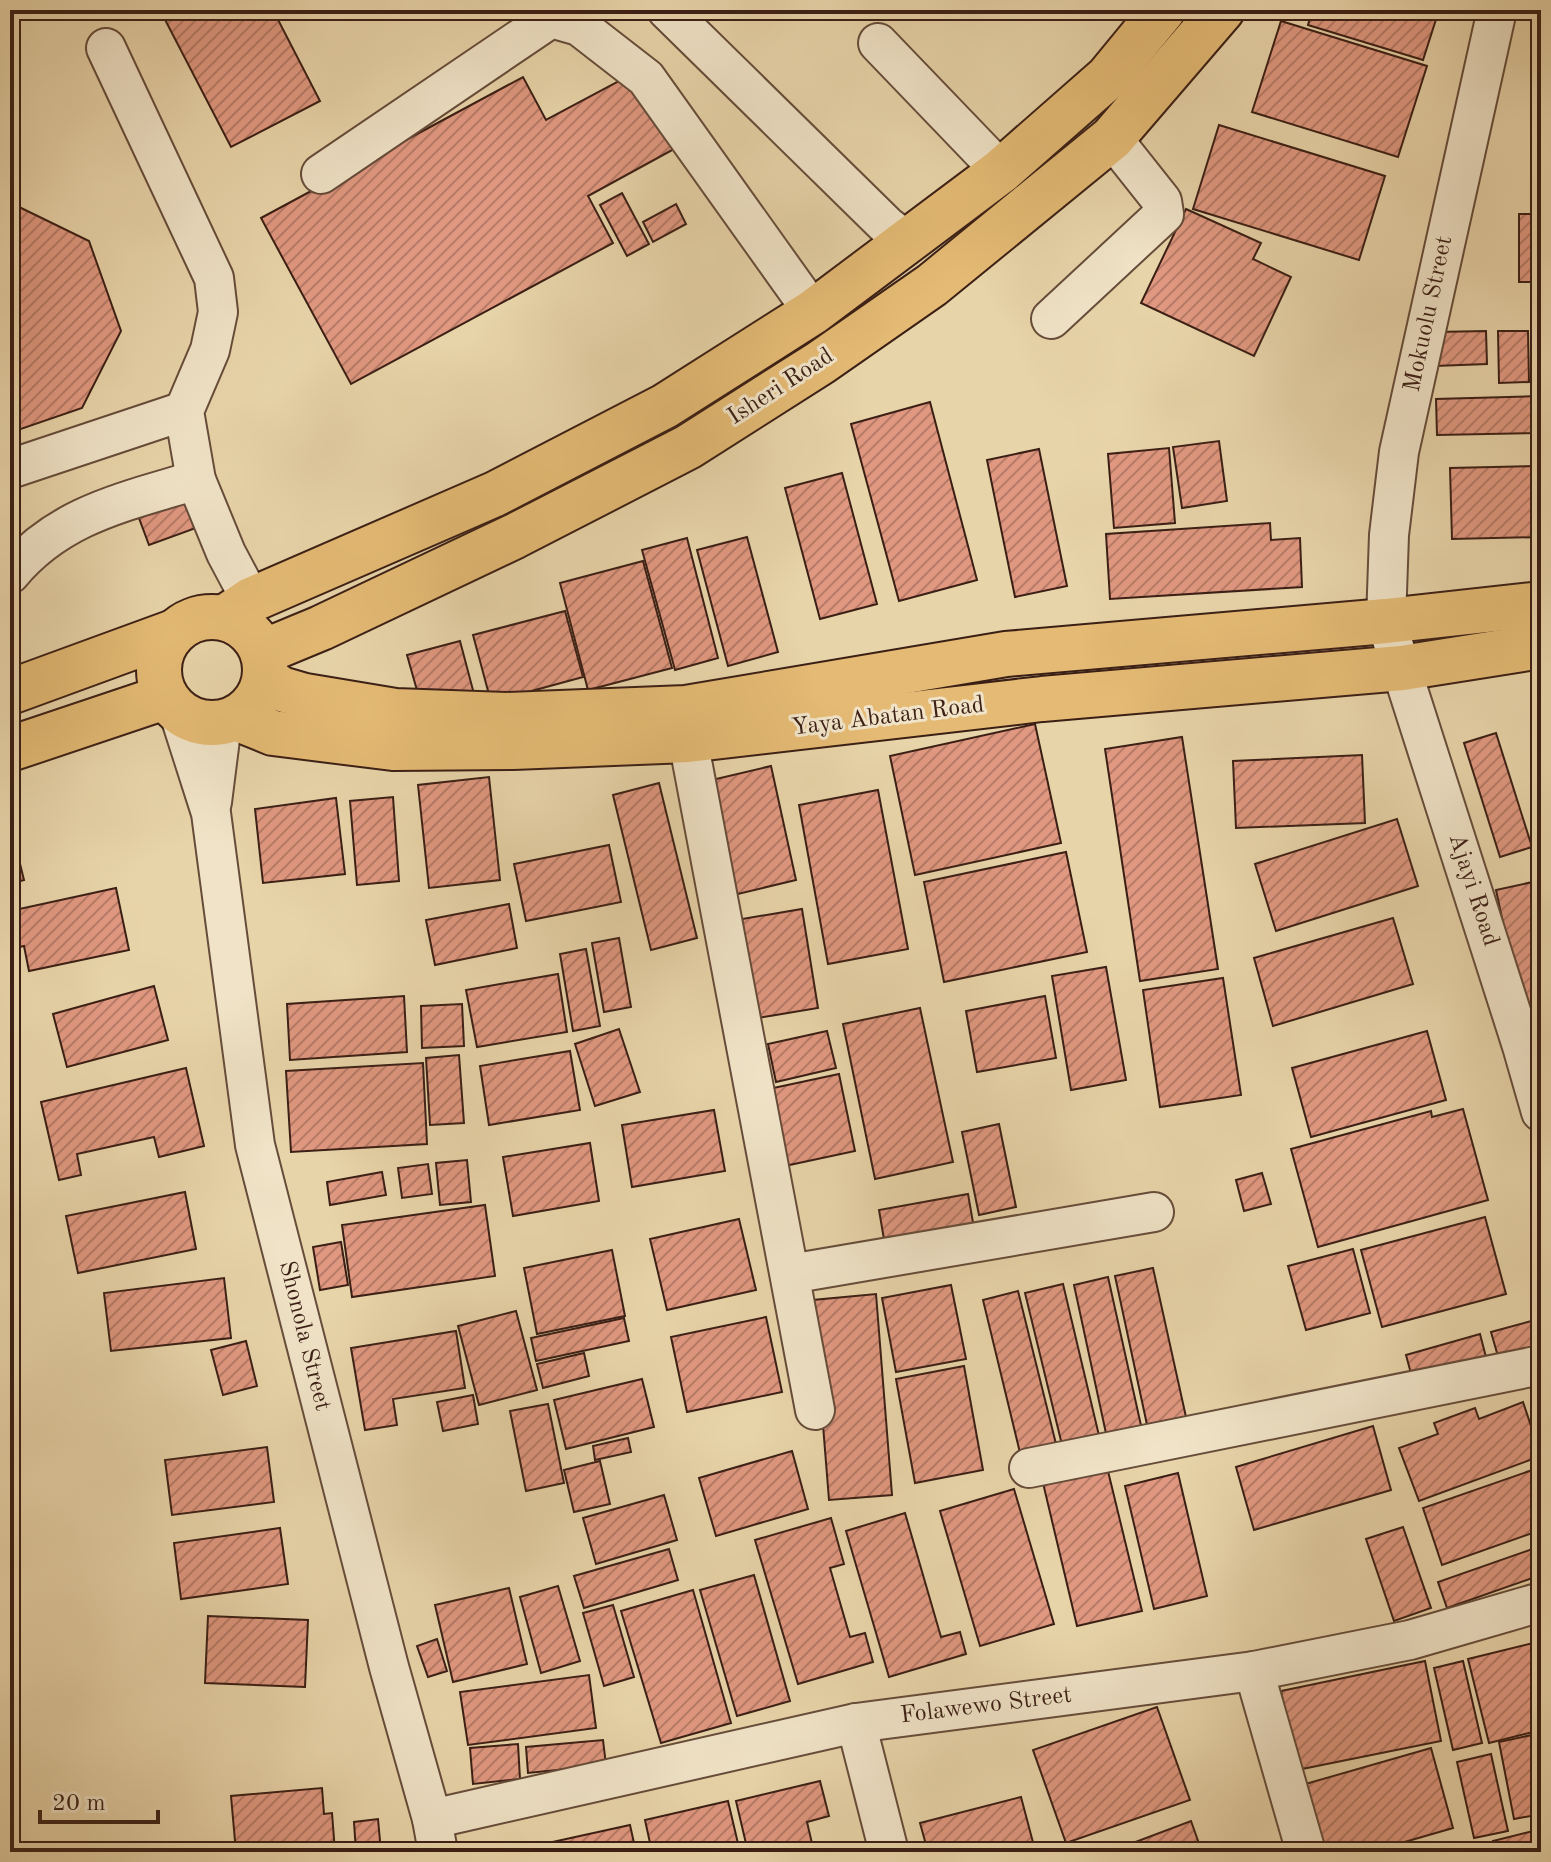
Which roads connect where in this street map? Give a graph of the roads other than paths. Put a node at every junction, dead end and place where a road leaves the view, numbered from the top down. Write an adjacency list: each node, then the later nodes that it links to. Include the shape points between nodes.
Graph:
1 (667, 10): 10 (street)
2 (1163, 10): 8 (main road, Isheri Road, via 1108,77)
3 (1222, 10): 7 (main road, Isheri Road)
4 (1497, 10): 19 (street, Mokuolu Street, via 1399,452)
5 (878, 43): 8 (street)
6 (106, 48): 13 (street, via 214,278 218,312 210,350)
7 (1112, 138): 12 (street, via 1162,201 1164,214); 22 (main road, Isheri Road, via 932,285 688,447 321,628)
8 (1001, 171): 10 (main road, Isheri Road)
9 (321, 174): 11 (street, via 551,18 579,26 646,78)
10 (908, 242): 11 (main road, Isheri Road)
11 (813, 312): 18 (main road, Isheri Road, via 665,406 495,494)
12 (1051, 319)
13 (184, 411): 14 (street); 15 (street)
14 (10, 469)
15 (196, 480): 16 (street, via 66,525); 18 (street, via 226,553)
16 (10, 574)
17 (1541, 604): 19 (main road, Yaya Abatan Road)
18 (238, 609): 20 (main road, via 198,618); 22 (main road)
19 (1386, 621): 23 (street, Ajayi Road); 27 (main road, Yaya Abatan Road, via 1006,654)
20 (174, 632): 24 (main road); 25 (main road, via 161,651 158,674)
21 (1541, 646): 23 (main road, Yaya Abatan Road)
22 (264, 666): 26 (main road, via 256,703); 27 (main road, Yaya Abatan Road, via 281,689 395,711)
23 (1402, 668): 27 (main road, Yaya Abatan Road); 30 (street, Ajayi Road)
24 (10, 692)
25 (172, 705): 26 (main road, via 199,723); 28 (main road); 29 (street, Shonola Street)
26 (229, 721): 27 (main road, Yaya Abatan Road, via 273,733 393,748 513,747); 29 (street, Shonola Street)
27 (687, 724): 33 (street)
28 (10, 749)
29 (211, 813): 40 (street, Shonola Street, via 255,1145)
30 (1532, 1044): 31 (street, Ajayi Road)
31 (1541, 1112)
32 (1154, 1212): 33 (street)
33 (790, 1274): 35 (street)
34 (1541, 1365): 36 (street)
35 (815, 1410)
36 (1029, 1468)
37 (1541, 1602): 38 (street, Folawewo Street, via 1410,1640)
38 (1254, 1671): 39 (street, Folawewo Street); 42 (street)
39 (856, 1723): 40 (street, Folawewo Street); 41 (street)
40 (435, 1835)
41 (889, 1852)
42 (1306, 1852)

